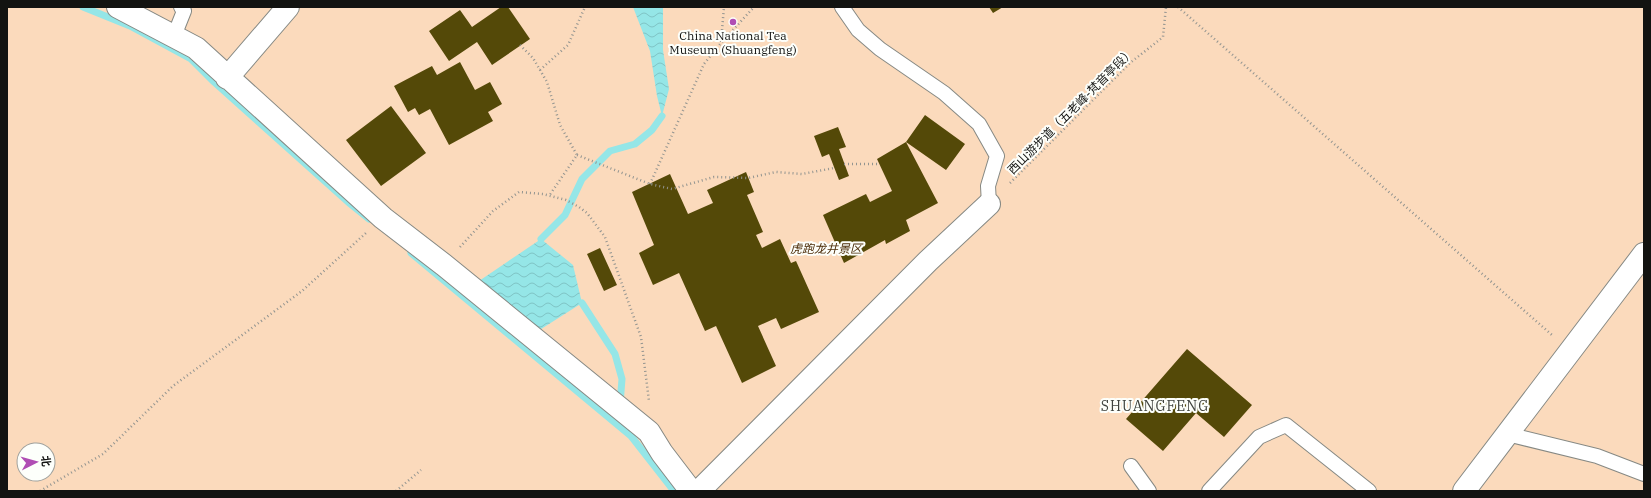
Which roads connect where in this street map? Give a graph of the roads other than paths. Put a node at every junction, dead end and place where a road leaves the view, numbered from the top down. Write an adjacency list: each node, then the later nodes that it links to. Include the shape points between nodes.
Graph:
1 (118, 7): 5 (street)
2 (181, 7): 5 (lane, via 184,11)
3 (288, 7): 6 (street)
4 (842, 7): 7 (lane, via 858,30 880,50 944,93 979,124 997,156 988,186)
5 (174, 36): 6 (street, via 196,48)
6 (227, 78): 12 (street, via 383,218 649,432)
7 (989, 204): 13 (street, via 928,261)
8 (1644, 254): 9 (street)
9 (1507, 434): 11 (lane, via 1597,456); 17 (street)
10 (1131, 466): 14 (lane)
11 (1644, 474)
12 (691, 491)
13 (699, 491)
14 (1149, 491)
15 (1209, 491): 16 (lane, via 1259,437 1286,425)
16 (1369, 491)
17 (1464, 491)

